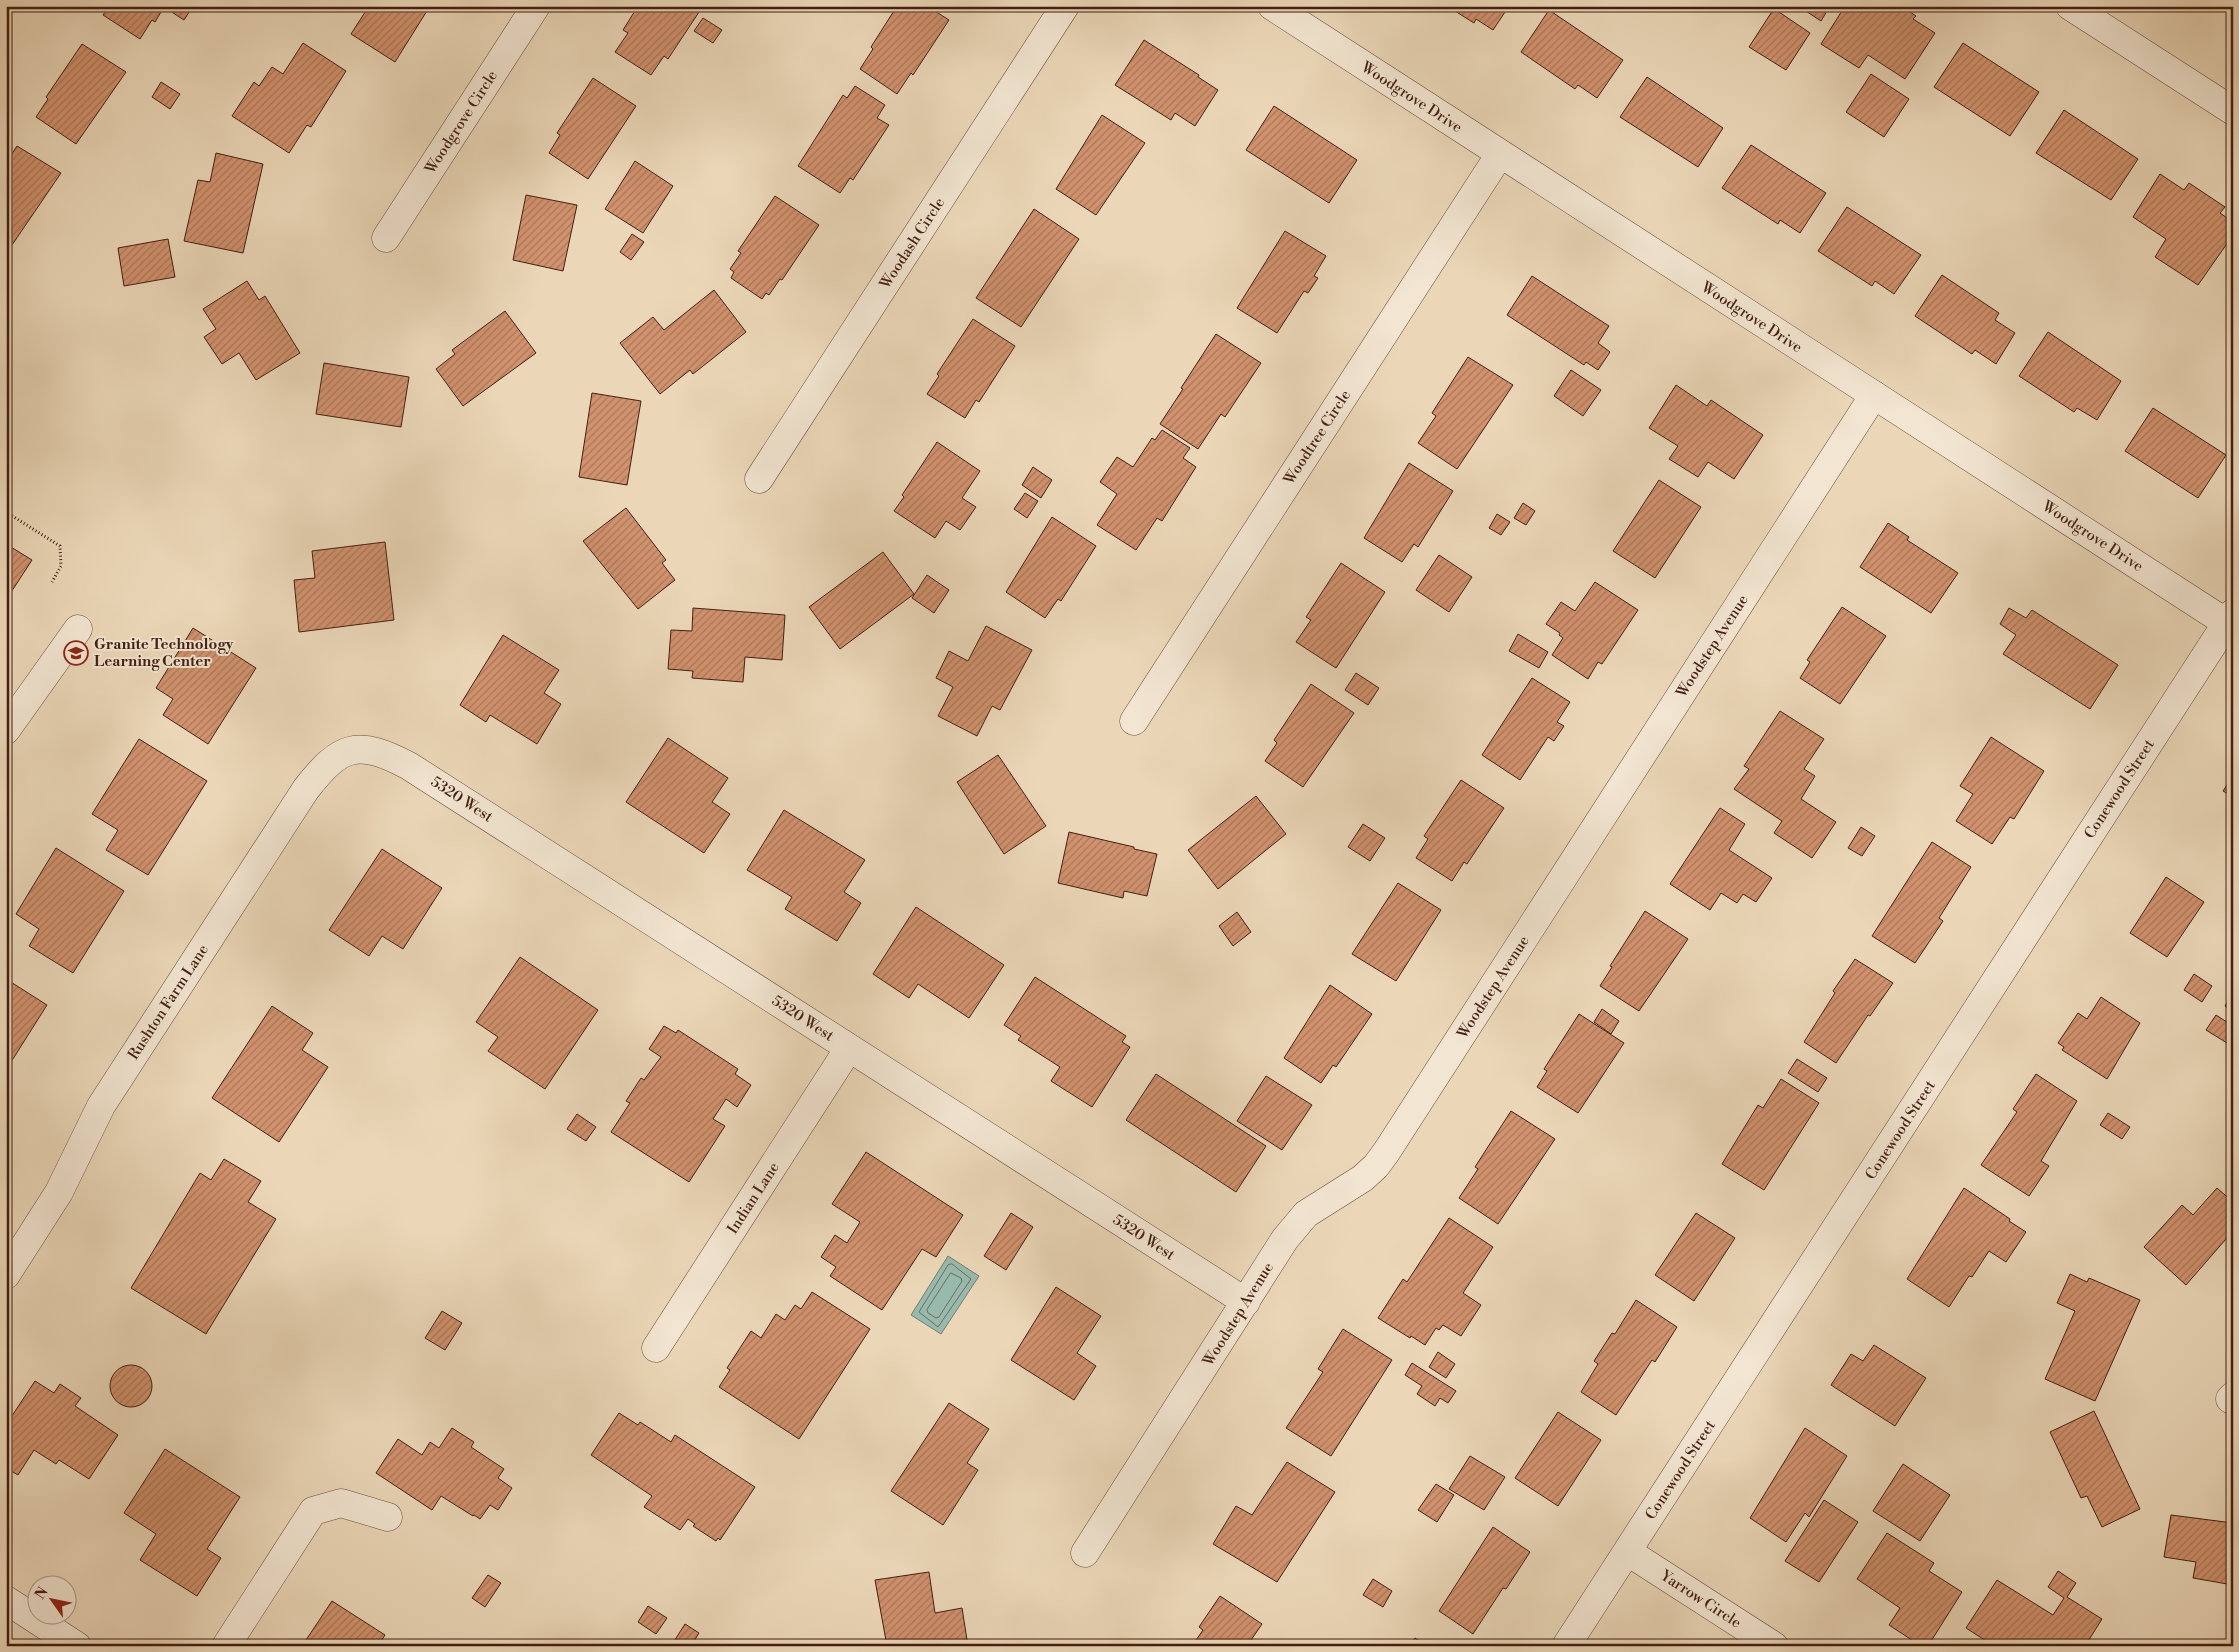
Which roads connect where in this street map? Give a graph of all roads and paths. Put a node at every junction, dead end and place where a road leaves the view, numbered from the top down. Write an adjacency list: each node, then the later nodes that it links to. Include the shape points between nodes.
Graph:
1 (536, 6): 7 (street, Woodgrove Circle)
2 (1065, 6): 9 (street, Woodash Circle)
3 (1272, 6): 6 (street, Woodgrove Drive)
4 (2070, 6): 5 (street)
5 (2233, 111)
6 (1500, 154): 8 (street, Woodgrove Drive); 14 (street, Woodtree Circle)
7 (386, 238)
8 (1874, 395): 12 (street, Woodgrove Drive); 19 (street, Woodstep Avenue, via 1387,1151 1363,1178 1306,1214 1285,1239)
9 (759, 479)
10 (6, 512): 11 (path, via 60,546 61,566)
11 (52, 582)
12 (2231, 621): 22 (street, Conewood Street)
13 (78, 629): 15 (street)
14 (1134, 721)
15 (6, 730)
16 (354, 749): 17 (street, 5320 West, via 373,750 409,766); 18 (street, Rushton Farm Lane, via 335,758 306,789 101,1106 59,1192)
17 (850, 1048): 19 (street, 5320 West); 20 (street, Indian Lane)
18 (6, 1275)
19 (1246, 1302): 23 (street, Woodstep Avenue)
20 (656, 1348)
21 (388, 1517): 26 (street, via 341,1503 313,1510)
22 (1628, 1552): 27 (street, Conewood Street); 28 (street, Yarrow Circle)
23 (1085, 1553)
24 (6, 1600): 25 (street)
25 (77, 1646)
26 (226, 1646)
27 (1566, 1646)
28 (1774, 1646)

